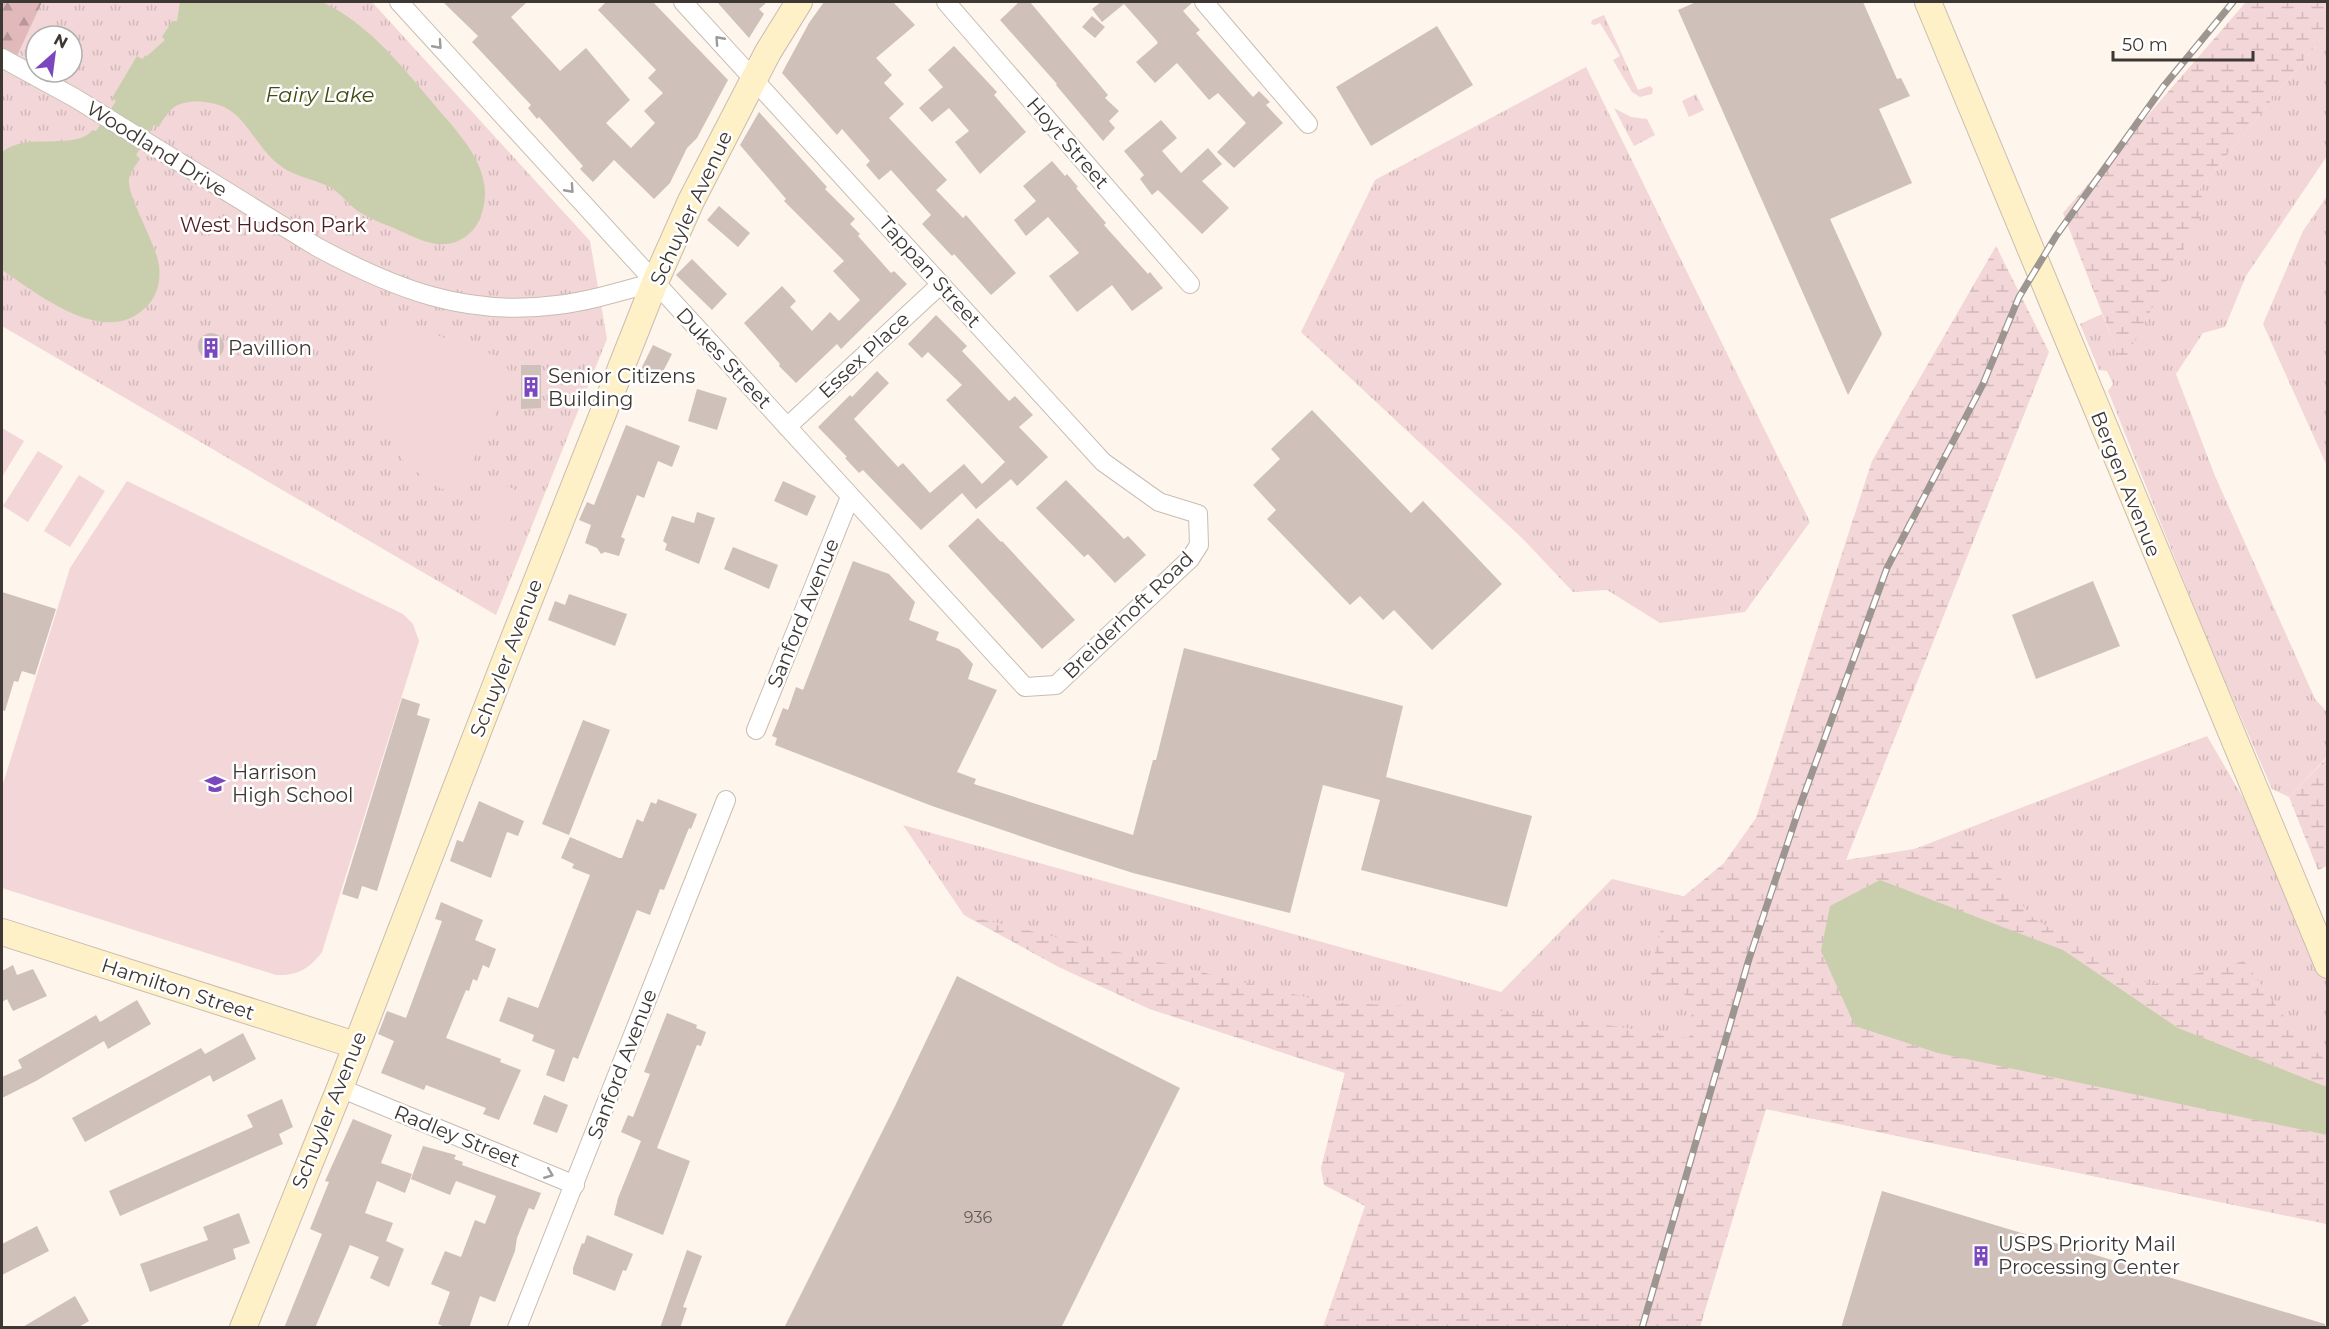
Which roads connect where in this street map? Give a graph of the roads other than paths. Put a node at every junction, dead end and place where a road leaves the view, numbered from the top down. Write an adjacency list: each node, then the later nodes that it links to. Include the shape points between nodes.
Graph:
1 (399, 2): 10 (street, Dukes Street, one-way to 10)
2 (683, 2): 8 (street, Tappan Street, one-way to 2)
3 (800, 2): 8 (main road, Schuyler Avenue)
4 (946, 2): 12 (street, Hoyt Street)
5 (1204, 2): 9 (street)
6 (1928, 2): 20 (main road, Bergen Avenue)
7 (2, 58): 10 (street, Woodland Drive, via 338,258 398,286 439,299 486,307 535,307 577,302)
8 (754, 79): 10 (main road, Schuyler Avenue, via 687,208); 11 (street, Tappan Street)
9 (1308, 124)
10 (655, 282): 13 (street, Dukes Street); 21 (main road, Schuyler Avenue)
11 (941, 284): 13 (street, Essex Place); 15 (street, Tappan Street, via 1103,462 1159,502)
12 (1190, 284)
13 (787, 427): 14 (street, Dukes Street)
14 (850, 497): 16 (street, Dukes Street); 17 (street, Sanford Avenue)
15 (1198, 514): 16 (street, Breiderhoft Road, via 1199,545 1190,559 1056,685)
16 (1025, 687)
17 (756, 730)
18 (726, 800): 23 (street, Sanford Avenue)
19 (2, 932): 21 (main road, Hamilton Street)
20 (2328, 965)
21 (355, 1045): 22 (main road, Schuyler Avenue)
22 (340, 1088): 23 (street, Radley Street, one-way to 23); 24 (main road, Schuyler Avenue)
23 (574, 1185): 25 (street, Sanford Avenue)
24 (243, 1328)
25 (517, 1328)

